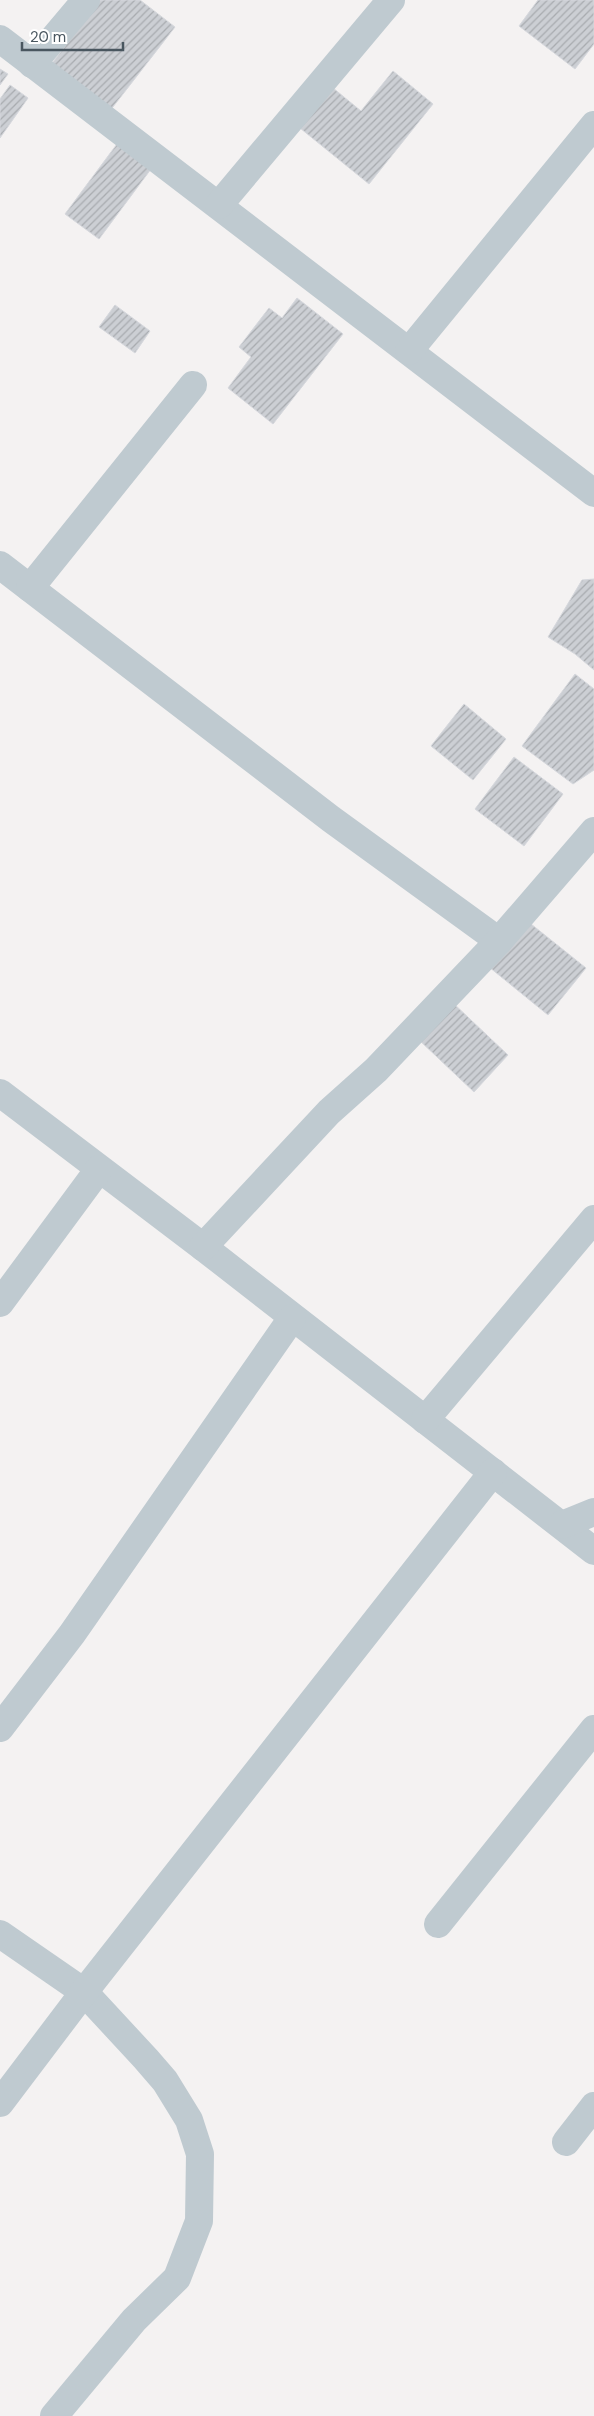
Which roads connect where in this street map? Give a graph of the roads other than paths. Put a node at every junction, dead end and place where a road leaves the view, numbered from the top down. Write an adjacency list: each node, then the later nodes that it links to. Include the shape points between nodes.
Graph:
1 (86, 0): 4 (street)
2 (391, 0): 6 (street)
3 (0, 38): 4 (street)
4 (32, 64): 6 (street)
5 (594, 124): 7 (street)
6 (219, 205): 7 (street)
7 (409, 351): 9 (street)
8 (193, 385): 11 (street)
9 (590, 484)
10 (0, 565): 11 (street)
11 (30, 588): 13 (street, via 323,813)
12 (594, 831): 13 (street)
13 (499, 941): 17 (street, via 376,1070 330,1112)
14 (0, 1093): 15 (street)
15 (99, 1169): 17 (street); 18 (street)
16 (594, 1219): 20 (street)
17 (203, 1247): 19 (street)
18 (0, 1303)
19 (292, 1318): 20 (street); 25 (street, via 72,1634)
20 (425, 1420): 21 (street)
21 (493, 1472): 23 (street); 29 (street)
22 (594, 1512): 23 (street)
23 (562, 1525): 24 (street)
24 (594, 1551)
25 (0, 1728)
26 (594, 1729): 27 (street)
27 (438, 1924)
28 (0, 1934): 29 (street)
29 (84, 1992): 30 (street); 33 (street, via 165,2081 189,2120 200,2154 199,2221 177,2278 134,2320)
30 (0, 2103)
31 (594, 2106): 32 (street)
32 (566, 2142)
33 (54, 2416)

